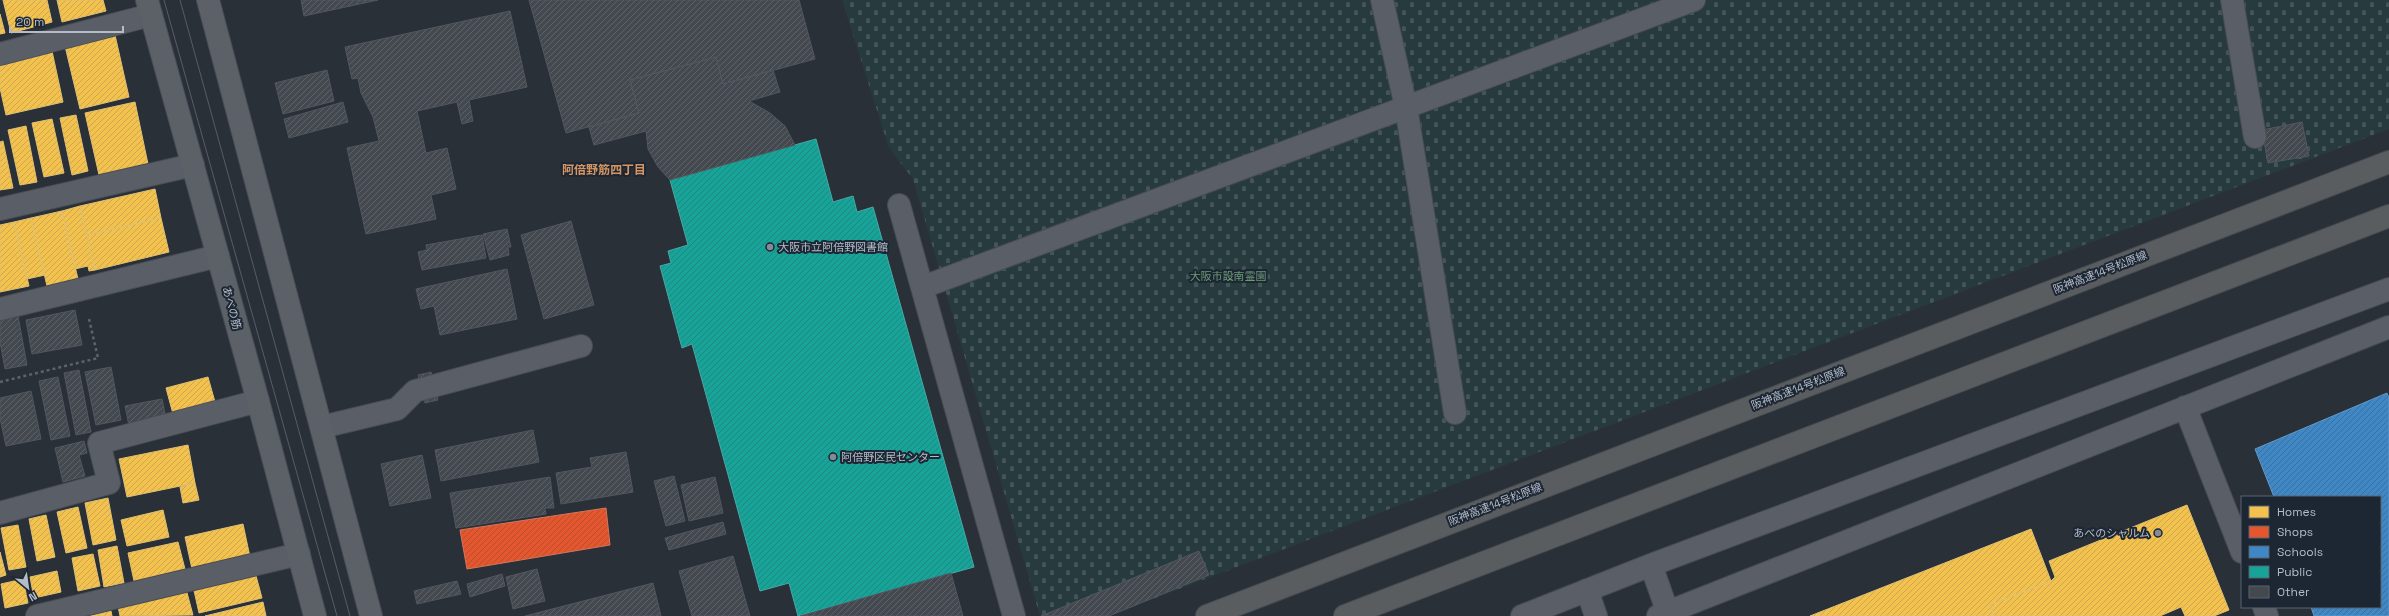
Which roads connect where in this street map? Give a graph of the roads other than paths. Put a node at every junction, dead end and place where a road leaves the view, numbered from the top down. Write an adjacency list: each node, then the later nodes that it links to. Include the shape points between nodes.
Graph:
1 (208, 0): 23 (main road)
2 (1382, 0): 7 (street)
3 (1694, 0): 7 (street)
4 (2232, 0): 8 (street)
5 (149, 8): 6 (street); 10 (main road, あべの筋)
6 (0, 54)
7 (1406, 107): 15 (street); 22 (street)
8 (2255, 136)
9 (2389, 162): 34 (highway, 阪神高速14号松原線)
10 (193, 165): 12 (street); 14 (main road, あべの筋)
11 (899, 204): 15 (street)
12 (0, 209)
13 (2389, 216): 35 (highway)
14 (218, 256): 17 (street); 20 (main road, あべの筋)
15 (923, 287): 33 (street)
16 (2389, 288): 27 (street)
17 (0, 309)
18 (2389, 327): 21 (street)
19 (581, 346): 23 (street, via 415,391 397,409)
20 (258, 401): 24 (street, via 99,444 109,483); 26 (main road, あべの筋)
21 (2185, 408): 25 (street); 29 (street)
22 (1455, 413)
23 (322, 427): 32 (main road)
24 (0, 513)
25 (2241, 549)
26 (299, 554): 30 (street); 31 (main road, あべの筋)
27 (1651, 565): 28 (street); 29 (street)
28 (1587, 590): 36 (street); 37 (street)
29 (1665, 615)
30 (37, 616)
31 (315, 616)
32 (371, 616)
33 (1014, 616)
34 (1207, 616)
35 (1345, 616)
36 (1522, 616)
37 (1596, 616)

